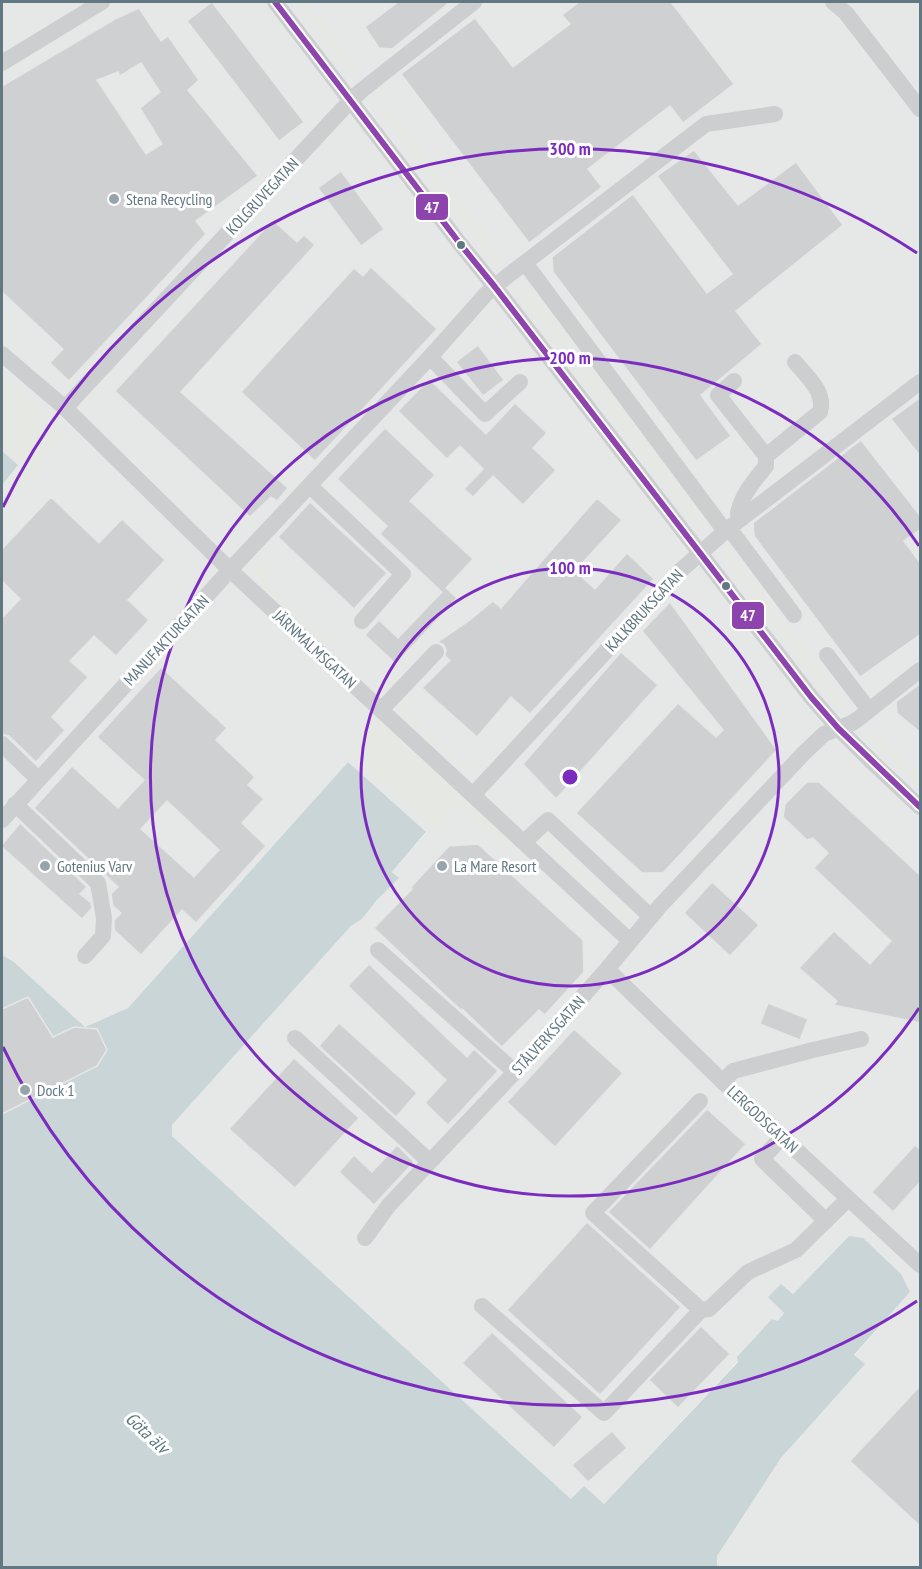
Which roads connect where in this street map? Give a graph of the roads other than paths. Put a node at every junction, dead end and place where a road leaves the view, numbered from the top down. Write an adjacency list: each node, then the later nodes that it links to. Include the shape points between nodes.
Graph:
1 (102, 2): 5 (street)
2 (275, 2): 6 (street)
3 (474, 2): 6 (street, KOLGRUVEGATAN)
4 (833, 2): 7 (street, via 846,13)
5 (2, 63)
6 (351, 100): 10 (street); 17 (street, KOLGRUVEGATAN)
7 (921, 109)
8 (775, 114): 9 (street, MANUFAKTURGATAN, via 706,124)
9 (525, 263): 10 (street, MANUFAKTURGATAN); 20 (street)
10 (495, 287): 12 (street, MANUFAKTURGATAN); 21 (street)
11 (2, 354): 17 (street, JÄRNMALMSGATAN)
12 (430, 357): 15 (street, via 485,414); 19 (street, MANUFAKTURGATAN)
13 (795, 362): 18 (street, via 820,394 820,412)
14 (734, 381): 18 (street, via 717,395)
15 (520, 382)
16 (921, 382): 20 (street, KALKBRUKSGATAN)
17 (65, 408): 22 (street, JÄRNMALMSGATAN)
18 (766, 456): 20 (street, via 766,466 750,485)
19 (310, 486): 22 (street, MANUFAKTURGATAN); 24 (street, via 403,574)
20 (732, 526): 21 (street, KALKBRUKSGATAN); 23 (street)
21 (701, 553): 30 (street); 33 (street, KALKBRUKSGATAN, via 671,579)
22 (230, 570): 28 (street, JÄRNMALMSGATAN); 32 (street, MANUFAKTURGATAN)
23 (794, 615)
24 (362, 621)
25 (436, 652): 28 (street)
26 (827, 655): 29 (street)
27 (921, 670): 29 (street, STÅLVERKSGATAN)
28 (381, 710): 33 (street, JÄRNMALMSGATAN)
29 (868, 710): 30 (street, STÅLVERKSGATAN)
30 (838, 728): 35 (street); 38 (street, STÅLVERKSGATAN, via 824,734 803,754)
31 (2, 744): 32 (street)
32 (38, 779): 34 (street, MANUFAKTURGATAN)
33 (473, 795): 37 (street, JÄRNMALMSGATAN)
34 (15, 804): 36 (street, MANUFAKTURGATAN); 41 (street, via 98,883 103,936)
35 (921, 807)
36 (2, 819)
37 (524, 842): 38 (street, via 548,820); 39 (street, JÄRNMALMSGATAN)
38 (651, 918): 39 (street, STÅLVERKSGATAN)
39 (630, 941): 42 (street, STÅLVERKSGATAN)
40 (378, 950): 45 (street)
41 (85, 956)
42 (607, 969): 45 (street, STÅLVERKSGATAN); 46 (street, LERGODSGATAN)
43 (295, 1038): 49 (street)
44 (861, 1039): 46 (street, via 733,1071)
45 (515, 1072): 49 (street, STÅLVERKSGATAN)
46 (723, 1082): 48 (street, LERGODSGATAN)
47 (700, 1101): 55 (street, via 593,1213)
48 (782, 1137): 50 (street, LERGODSGATAN); 51 (street, via 762,1159)
49 (429, 1161): 52 (street, STÅLVERKSGATAN)
50 (848, 1199): 51 (street); 53 (street, LERGODSGATAN)
51 (826, 1221): 55 (street, via 796,1250 748,1272 709,1309)
52 (365, 1238)
53 (921, 1265)
54 (482, 1306): 55 (street, via 604,1413)
55 (701, 1310)

